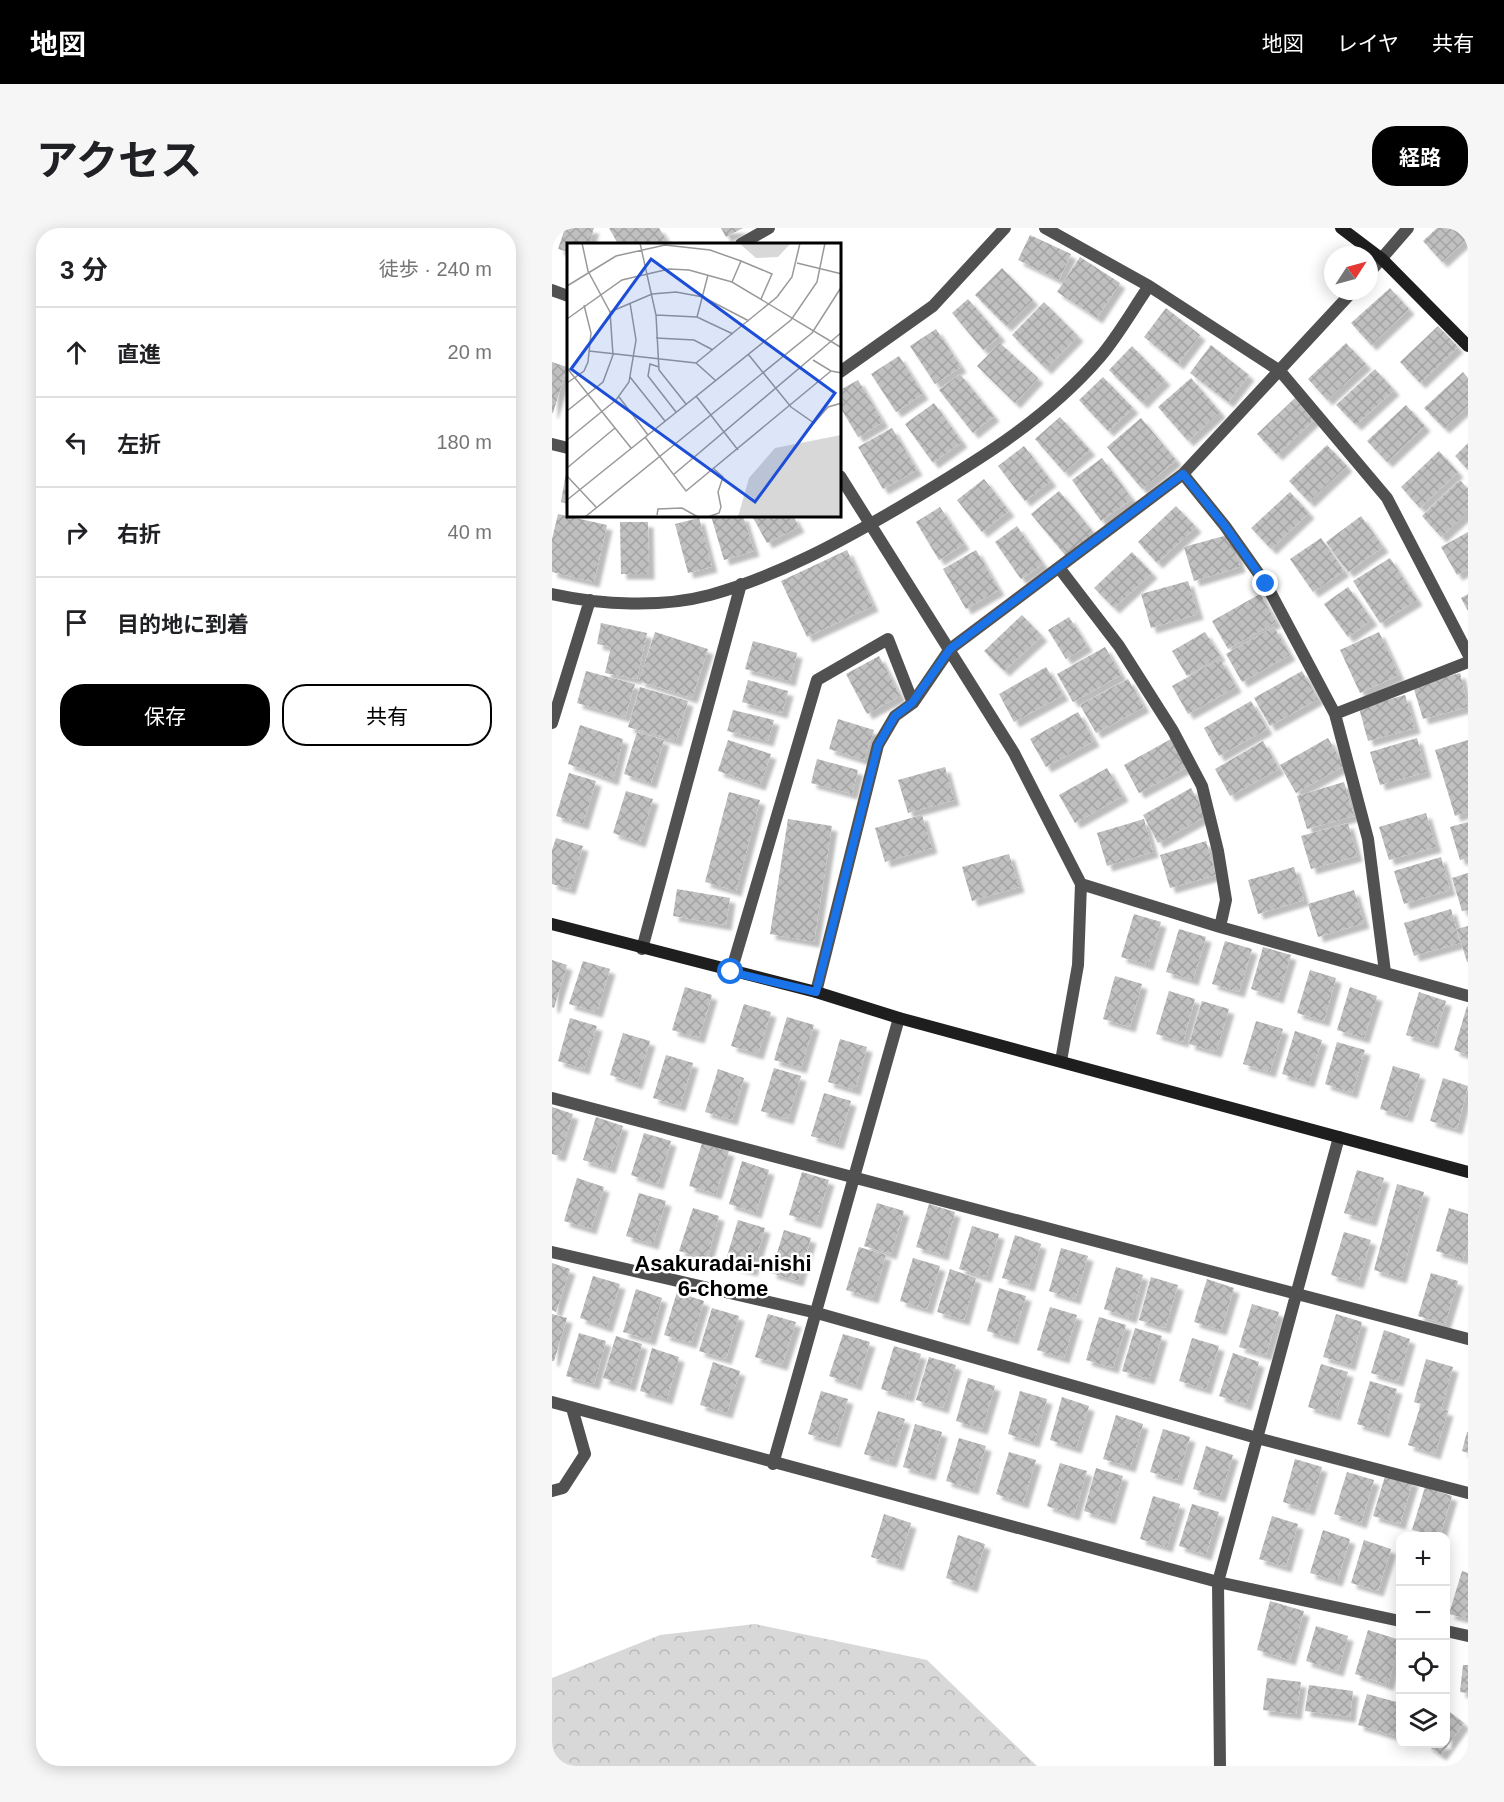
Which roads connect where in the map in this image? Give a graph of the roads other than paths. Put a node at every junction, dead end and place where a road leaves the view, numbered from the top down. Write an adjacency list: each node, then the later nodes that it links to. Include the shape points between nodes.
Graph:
1 (769, 228): 6 (street)
2 (1005, 228): 14 (street, via 933,306)
3 (1045, 228): 9 (street)
4 (1341, 228): 7 (street)
5 (1408, 228): 7 (street)
6 (743, 243)
7 (1382, 259): 8 (street); 13 (street)
8 (1378, 263)
9 (1149, 286): 15 (street); 20 (street, via 1100,357 1039,416 968,468)
10 (552, 290): 11 (street)
11 (567, 296)
12 (1345, 300): 15 (street)
13 (1468, 346)
14 (842, 371)
15 (1280, 371): 18 (street); 26 (street, via 1388,498)
16 (552, 444): 17 (street)
17 (567, 448)
18 (1183, 474): 21 (street); 29 (street, via 1266,584)
19 (842, 479): 20 (street)
20 (870, 524): 22 (street, via 795,564); 25 (street)
21 (1060, 569): 25 (street); 33 (street, via 1119,646 1173,730 1202,786 1226,900)
22 (741, 584): 24 (street, via 709,595 646,603); 34 (street)
23 (552, 594): 24 (street)
24 (590, 600): 30 (street)
25 (950, 649): 28 (street); 31 (street, via 1014,753)
26 (1468, 654)
27 (1468, 662): 29 (street)
28 (912, 703): 35 (street, via 888,639 818,680); 37 (street, via 895,716 878,745)
29 (1335, 714): 36 (street, via 1368,839)
30 (552, 723)
31 (1081, 884): 33 (street); 40 (street, via 1078,965)
32 (552, 924): 34 (street)
33 (1220, 927): 36 (street)
34 (642, 949): 35 (street)
35 (731, 972): 37 (street)
36 (1385, 972): 38 (street)
37 (816, 992): 39 (street)
38 (1468, 996)
39 (899, 1018): 40 (street); 44 (street)
40 (1060, 1061): 42 (street)
41 (552, 1098): 44 (street)
42 (1339, 1137): 43 (street); 46 (street)
43 (1468, 1172)
44 (855, 1176): 46 (street); 47 (street)
45 (552, 1252): 47 (street)
46 (1296, 1293): 48 (street); 51 (street)
47 (817, 1313): 51 (street); 52 (street)
48 (1468, 1339)
49 (552, 1402): 50 (street)
50 (572, 1408): 52 (street); 53 (street, via 585,1454 563,1488)
51 (1257, 1438): 54 (street); 55 (street)
52 (773, 1464): 55 (street)
53 (552, 1491)
54 (1468, 1493)
55 (1218, 1582): 56 (street); 59 (street)
56 (1396, 1620)
57 (1450, 1632): 58 (street)
58 (1468, 1636)
59 (1221, 1766)

